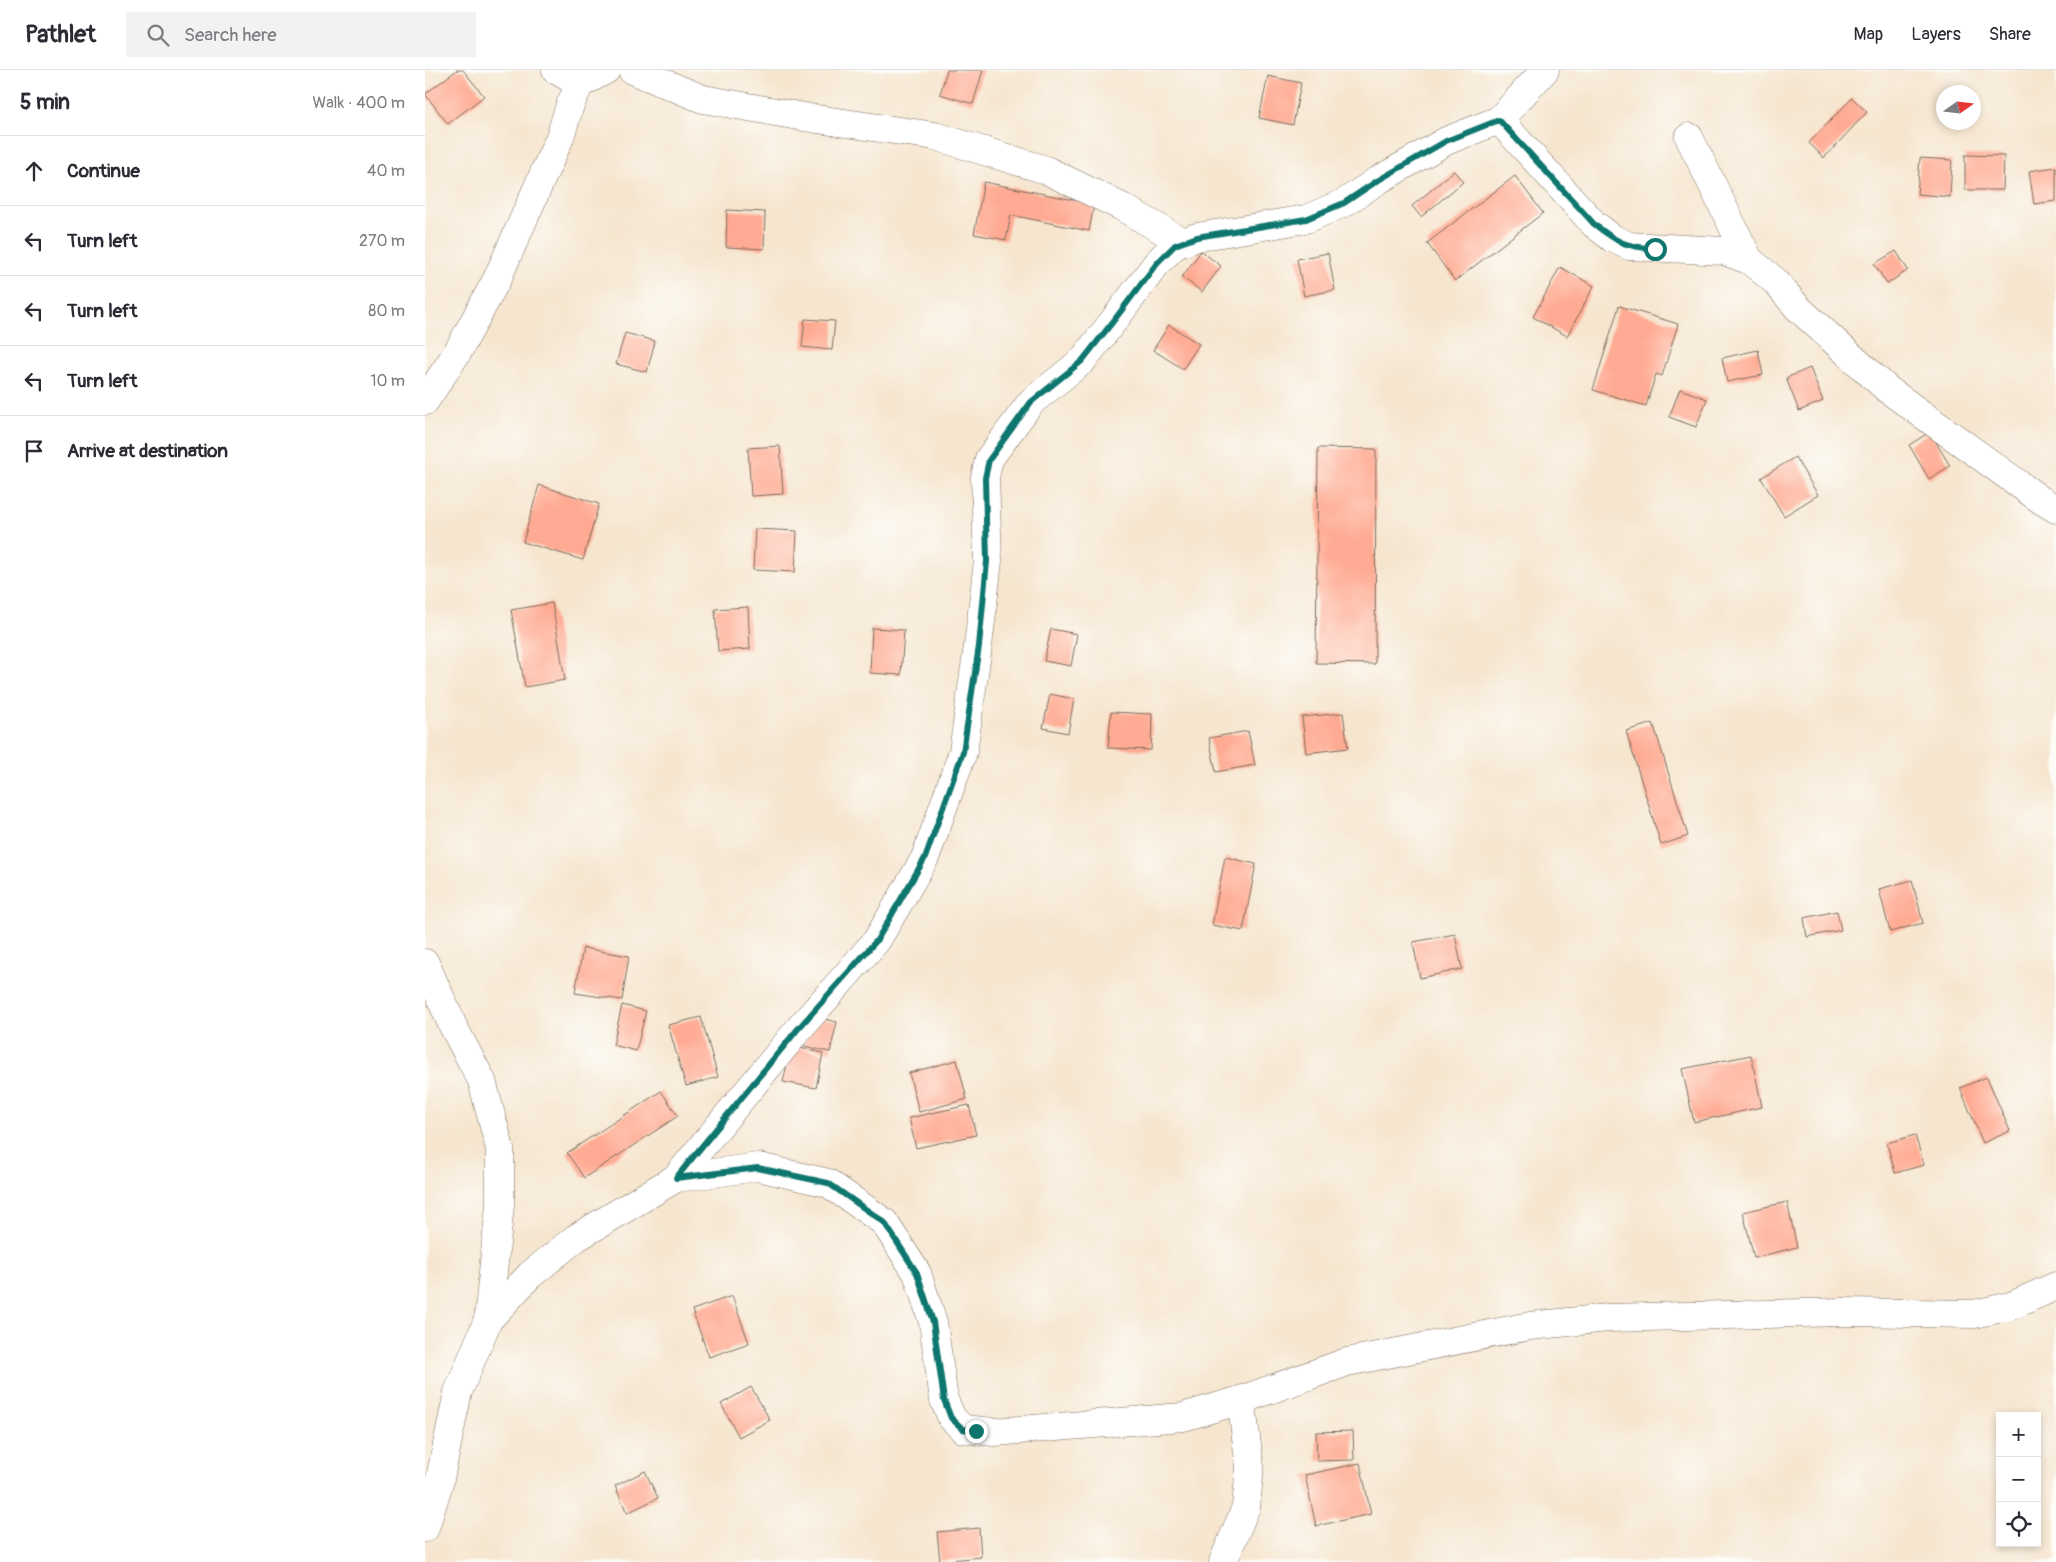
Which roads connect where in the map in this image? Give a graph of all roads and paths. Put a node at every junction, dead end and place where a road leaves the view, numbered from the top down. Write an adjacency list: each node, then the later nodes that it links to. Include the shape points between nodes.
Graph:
1 (556, 70): 5 (street)
2 (606, 70): 5 (street)
3 (631, 70): 8 (street, via 703,99 935,136 1046,170 1122,207)
4 (1545, 70): 6 (street)
5 (580, 84): 10 (street, via 497,279 457,353)
6 (1499, 120): 8 (street, via 1446,141 1344,203 1306,219); 9 (street, via 1594,224 1612,238 1629,246 1724,251)
7 (1689, 137): 9 (street)
8 (1183, 242): 13 (street, via 1175,245 1157,263 1082,361 1031,402 989,460 985,478 987,561 979,646 963,752 925,858 877,940 797,1030)
9 (1749, 260): 11 (street, via 1887,389)
10 (425, 401)
11 (2056, 509)
12 (425, 963): 15 (street, via 482,1081 500,1149 500,1205)
13 (676, 1178): 15 (street, via 575,1238 530,1275); 16 (street, via 758,1168 828,1183 884,1222 917,1273 933,1322 944,1400 951,1418 963,1429 994,1432 1183,1417)
14 (2056, 1286): 16 (street, via 2011,1306 1974,1314 1845,1312 1608,1318 1530,1326 1347,1362)
15 (488, 1320): 17 (street, via 458,1392 439,1483)
16 (1241, 1400): 18 (street, via 1250,1467 1246,1507)
17 (425, 1528)
18 (1223, 1562)

